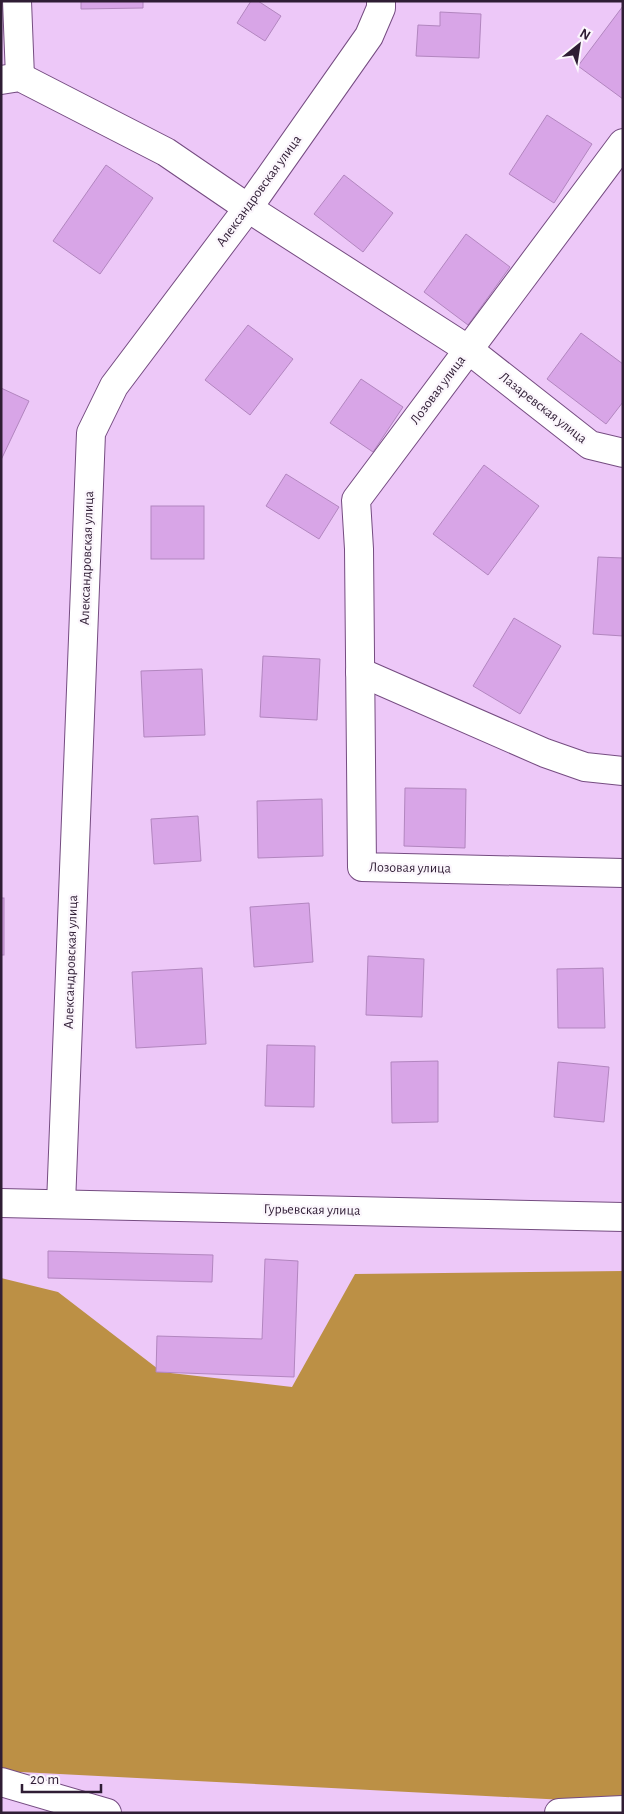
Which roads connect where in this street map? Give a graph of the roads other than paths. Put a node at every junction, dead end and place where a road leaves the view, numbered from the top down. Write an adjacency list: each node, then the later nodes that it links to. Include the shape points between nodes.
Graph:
1 (17, 1): 3 (street)
2 (381, 1): 5 (street, Александровская улица, via 369,36)
3 (10, 79): 5 (street, Лазаревская улица, via 166,152)
4 (623, 142): 6 (street, Лозовая улица)
5 (248, 208): 6 (street, Лазаревская улица); 12 (street, Александровская улица, via 114,386 92,433)
6 (469, 350): 7 (street, Лазаревская улица, via 590,445); 8 (street, Лозовая улица, via 356,500)
7 (623, 453)
8 (360, 672): 9 (street, via 545,753 585,767); 10 (street, Лозовая улица, via 362,867)
9 (623, 771)
10 (623, 873)
11 (1, 1203): 12 (street, Гурьевская улица)
12 (62, 1204): 13 (street, Гурьевская улица)
13 (623, 1217)
14 (1, 1782): 16 (street)
15 (623, 1810): 17 (street)
16 (107, 1813)
17 (558, 1813)

